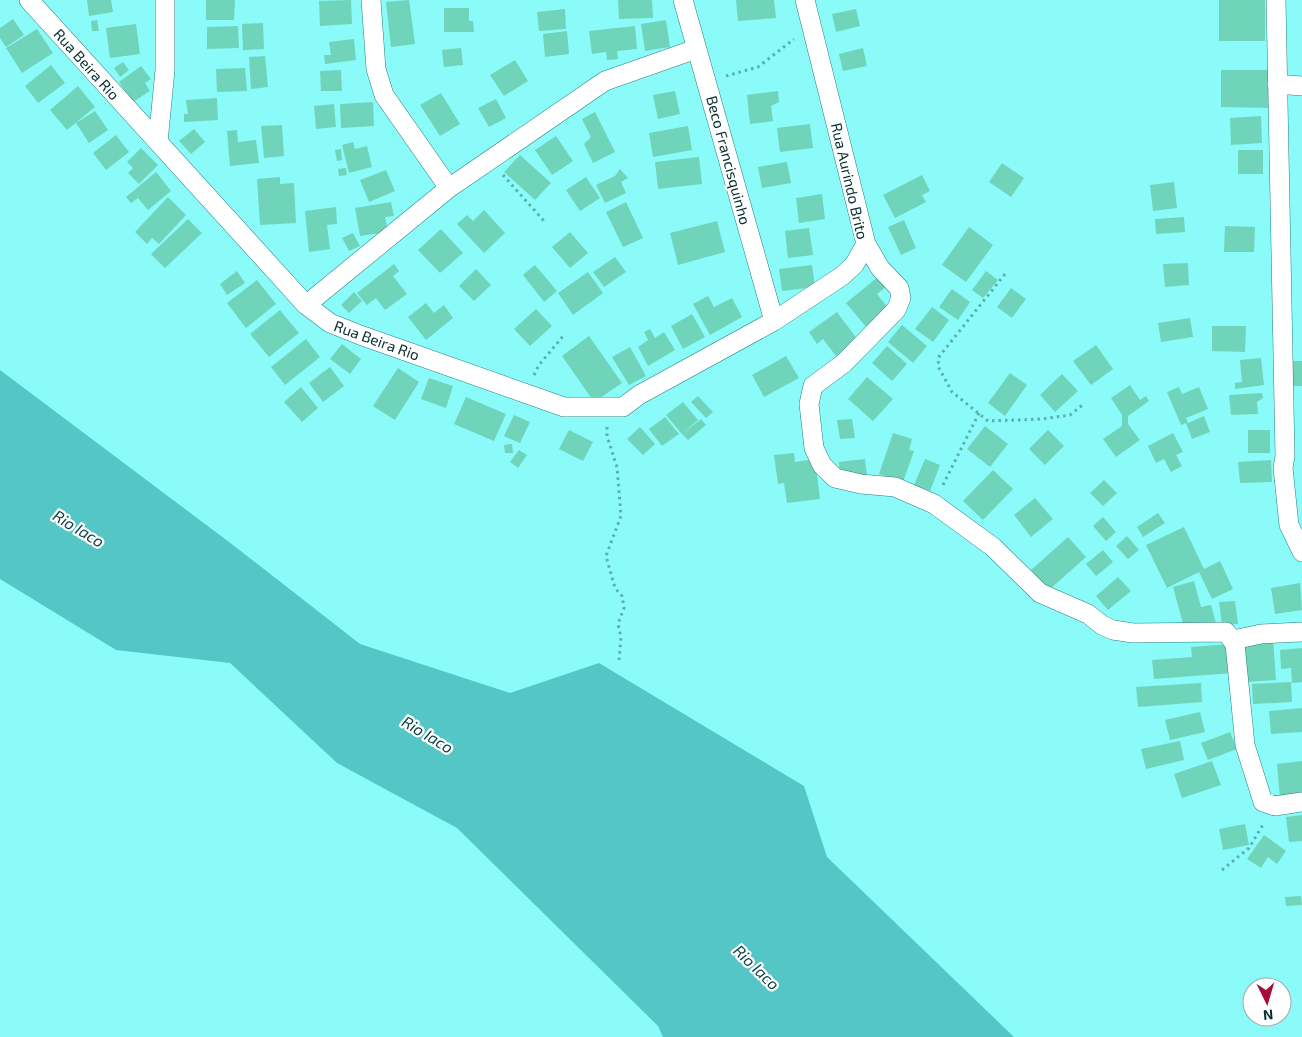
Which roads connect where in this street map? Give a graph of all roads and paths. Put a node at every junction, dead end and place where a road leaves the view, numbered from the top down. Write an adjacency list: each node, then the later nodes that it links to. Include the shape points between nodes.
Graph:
1 (29, 0): 12 (street, Rua Beira Rio)
2 (165, 0): 12 (street, via 165,70)
3 (371, 0): 14 (street, via 376,69 384,95)
4 (683, 0): 8 (street, Beco Francisquinho)
5 (805, 0): 7 (street, Rua Aurindo Brito)
6 (1276, 0): 10 (street)
7 (811, 24): 9 (path, via 758,67 732,76); 16 (street, Rua Aurindo Brito)
8 (696, 49): 9 (street, Beco Francisquinho); 13 (street, via 605,81)
9 (706, 75): 19 (street, Beco Francisquinho)
10 (1277, 84): 11 (street); 26 (street, via 1285,498 1289,525)
11 (1302, 86)
12 (158, 142): 18 (street, Rua Beira Rio)
13 (494, 158): 14 (street); 15 (path, via 504,178)
14 (449, 188): 18 (street)
15 (544, 221)
16 (866, 244): 19 (street, Rua Aurindo Brito, via 854,265 842,276); 25 (street, via 880,268 899,288 901,298 896,310 844,363 814,386 809,404 814,448 822,465 835,478 895,487)
17 (1005, 274): 24 (path, via 938,358 939,368 952,392)
18 (306, 305): 21 (street, Rua Beira Rio, via 330,323)
19 (774, 321): 23 (street, Rua Beira Rio, via 623,408)
20 (564, 335): 21 (path, via 540,365)
21 (525, 393): 23 (street, Rua Beira Rio, via 564,407)
22 (1085, 403): 24 (path, via 1070,415 1042,419 988,421)
23 (607, 409): 29 (path, via 607,436 617,467 621,516 606,556 624,608 618,624 621,637)
24 (979, 413): 25 (path)
25 (934, 504): 28 (street, via 992,547 1040,594 1088,614 1102,625 1133,633 1226,632)
26 (1302, 552)
27 (1302, 632): 28 (street, via 1261,634)
28 (1233, 640): 31 (street, via 1245,744 1263,802)
29 (619, 661)
30 (1302, 802): 31 (street)
31 (1275, 806): 32 (path, via 1249,848)
32 (1222, 870)

